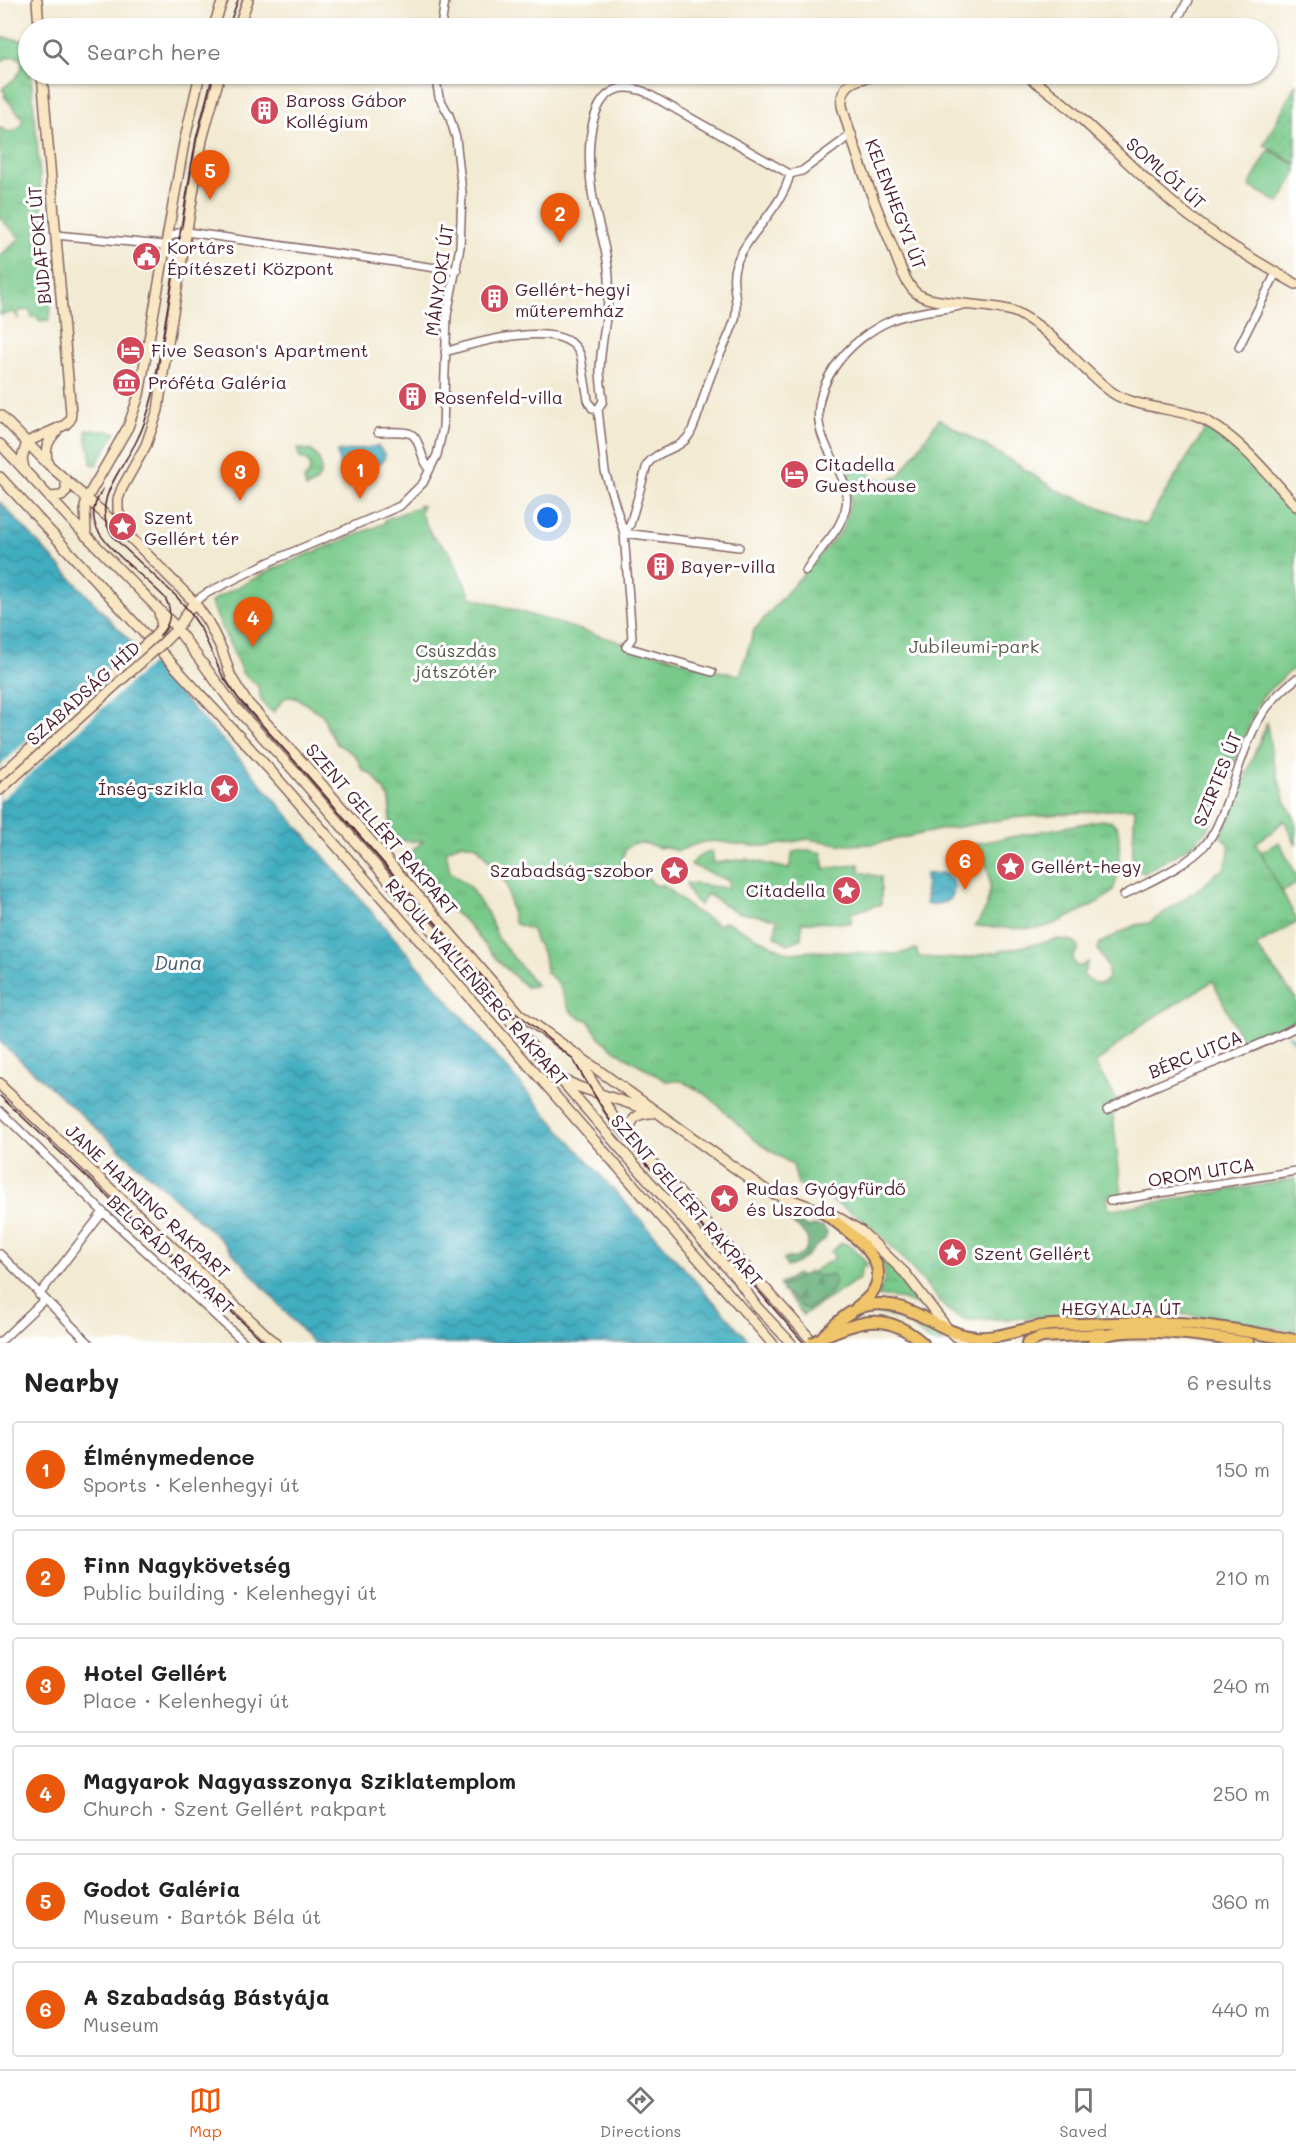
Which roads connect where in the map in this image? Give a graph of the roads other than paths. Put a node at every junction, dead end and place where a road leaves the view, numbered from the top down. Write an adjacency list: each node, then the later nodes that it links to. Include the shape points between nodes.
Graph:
1 (37, 0): 6 (main road)
2 (223, 0): 7 (main road)
3 (248, 0): 8 (main road)
4 (446, 0): 9 (street)
5 (1188, 0): 10 (street)
6 (38, 18)
7 (217, 18)
8 (242, 18)
9 (443, 18)
10 (1178, 18)
11 (43, 84): 19 (main road, BUDAFOKI ÚT)
12 (198, 84): 21 (main road)
13 (217, 84): 20 (main road, via 202,140)
14 (437, 84): 22 (street, MÁNYOKI ÚT, via 439,97 450,115 462,180)
15 (852, 84): 17 (main road, via 842,95 842,106)
16 (1038, 84): 23 (main road, SOMLÓI ÚT, via 1189,217)
17 (852, 134): 18 (street, KELENHEGYI ÚT, via 802,171); 25 (main road, KELENHEGYI ÚT, via 873,200 913,290 924,298)
18 (790, 174): 28 (street, via 633,87 616,89 600,103 593,121 590,177 608,263 609,295 600,371 603,401); 45 (street, via 784,192 736,266 735,319 693,427 681,444 650,460)
19 (55, 235): 21 (street); 30 (main road, BUDAFOKI ÚT, via 71,414)
20 (186, 236): 21 (street); 21 (street, via 176,246); 22 (street); 44 (main road, via 155,422 118,499)
21 (168, 241): 42 (main road, via 144,375 132,418)
22 (457, 271): 27 (street, MÁNYOKI ÚT, via 447,315)
23 (1276, 273): 24 (main road, SOMLÓI ÚT); 26 (street)
24 (1296, 284)
25 (967, 303): 43 (main road, KELENHEGYI ÚT, via 1004,309 1027,319 1118,396 1209,423 1242,448); 48 (street, via 892,319 860,340 828,376 818,402 819,423 847,494 846,504 836,532)
26 (1239, 347)
27 (445, 352): 28 (street, via 521,335 572,342 581,357 588,400 592,408); 37 (street, via 443,428)
28 (598, 409): 45 (street, via 605,472)
29 (0, 415): 32 (main road)
30 (59, 429): 32 (main road); 36 (main road, via 47,445)
31 (378, 432): 37 (street, via 413,435 424,464)
32 (27, 442): 34 (main road); 35 (main road)
33 (0, 444): 38 (main road)
34 (39, 455): 35 (main road, via 32,453); 36 (main road)
35 (22, 458): 38 (main road)
36 (49, 465): 40 (main road)
37 (430, 469): 49 (street, via 423,483 400,506 268,562)
38 (24, 470): 41 (main road)
39 (0, 477): 52 (main road, RAOUL WALLENBERG RAKPART)
40 (66, 481): 41 (main road, via 62,496); 42 (main road)
41 (50, 497): 46 (main road)
42 (87, 498): 44 (main road); 46 (main road)
43 (1296, 506)
44 (126, 533): 49 (main road)
45 (624, 533): 47 (street); 53 (street, via 632,638 626,647)
46 (86, 536): 50 (main road)
47 (739, 547)
48 (806, 571)
49 (194, 602): 51 (main road); 59 (main road, SZENT GELLÉRT RAKPART, via 208,622 231,677 246,701 520,1014)
50 (156, 607): 51 (main road); 52 (main road, via 162,620)
51 (177, 629): 52 (main road); 60 (main road, SZENT GELLÉRT RAKPART, via 235,706)
52 (157, 642): 55 (main road, SZABADSÁG HÍD, bridge); 56 (main road, SZABADSÁG HÍD, bridge); 82 (main road, RAOUL WALLENBERG RAKPART)
53 (712, 672)
54 (1296, 679): 57 (street, SZIRTES ÚT, via 1272,699 1257,720 1224,810 1206,844 1190,858)
55 (0, 776)
56 (0, 790)
57 (1124, 895)
58 (1296, 1027): 63 (street, BÉRC UTCA)
59 (575, 1054): 62 (main road, SZENT GELLÉRT RAKPART); 65 (main road, SZENT GELLÉRT RAKPART)
60 (560, 1077): 62 (main road, SZENT GELLÉRT RAKPART, via 579,1088); 83 (main road, SZENT GELLÉRT RAKPART)
61 (0, 1083): 81 (main road, JANE HAINING RAKPART)
62 (598, 1092): 65 (main road, SZENT GELLÉRT RAKPART); 66 (main road, SZENT GELLÉRT RAKPART)
63 (1107, 1110)
64 (0, 1111): 70 (street, BELGRÁD RAKPART)
65 (657, 1113): 66 (main road, via 636,1115); 69 (main road, SZENT GELLÉRT RAKPART, via 766,1191)
66 (629, 1136): 77 (main road, SZENT GELLÉRT RAKPART)
67 (1296, 1171): 68 (street, OROM UTCA)
68 (1110, 1202)
69 (820, 1210): 73 (main road, via 875,1258 876,1284); 74 (main road, SZENT GELLÉRT RAKPART, via 848,1221 876,1243 906,1273)
70 (103, 1212): 72 (street); 80 (street, BELGRÁD RAKPART)
71 (0, 1254): 72 (street)
72 (42, 1297): 78 (street); 79 (street)
73 (855, 1310): 74 (main road, HEGYALJA ÚT, via 872,1304 897,1305); 77 (main road)
74 (948, 1329): 76 (main road, HEGYALJA ÚT, via 968,1336 989,1337 1050,1325 1172,1323); 85 (main road, SZENT GELLÉRT RAKPART)
75 (1109, 1334): 86 (main road, HEGYALJA ÚT, via 1058,1335); 87 (main road); 88 (main road, HEGYALJA ÚT, via 1184,1334)
76 (1296, 1340)
77 (816, 1341): 84 (main road, via 857,1323 878,1321 898,1326)
78 (0, 1342)
79 (89, 1343)
80 (245, 1343)
81 (275, 1343)
82 (772, 1343)
83 (791, 1343)
84 (923, 1343)
85 (963, 1343)
86 (1027, 1343)
87 (1093, 1343)
88 (1249, 1343)

